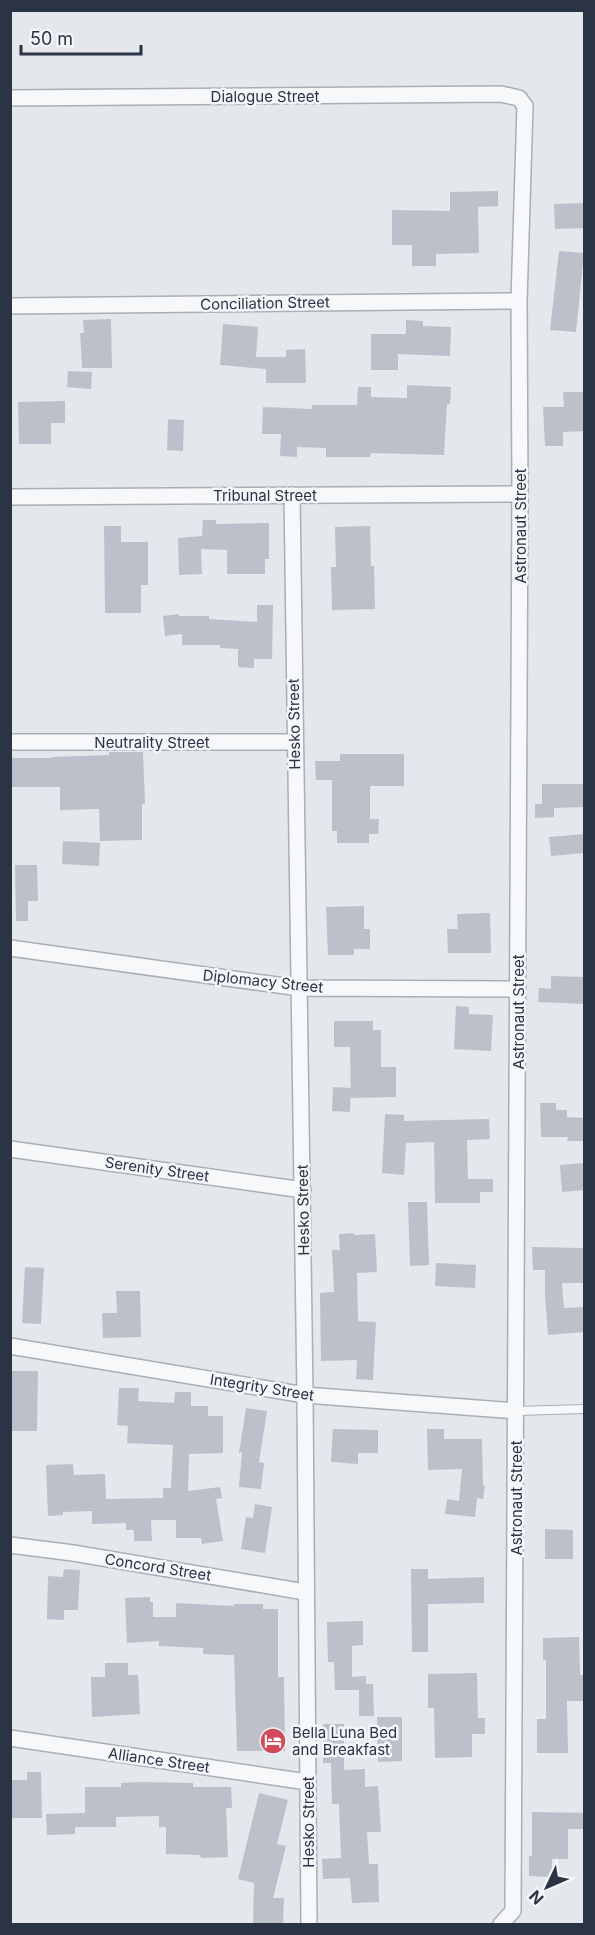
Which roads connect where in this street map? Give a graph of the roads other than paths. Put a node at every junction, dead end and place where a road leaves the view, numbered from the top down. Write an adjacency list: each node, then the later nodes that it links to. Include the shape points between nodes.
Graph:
1 (10, 98): 2 (street, Dialogue Street, via 501,94)
2 (519, 98): 3 (street, Astronaut Street, via 525,106)
3 (519, 301): 4 (street, Conciliation Street); 5 (street, Astronaut Street)
4 (10, 306)
5 (520, 494): 6 (street, Tribunal Street); 12 (street, Astronaut Street)
6 (292, 495): 7 (street, Tribunal Street); 9 (street, Hesko Street)
7 (10, 496)
8 (10, 742): 9 (street, Neutrality Street)
9 (294, 742): 11 (street, Hesko Street)
10 (10, 948): 11 (street, Diplomacy Street)
11 (299, 988): 12 (street, Diplomacy Street); 14 (street, Hesko Street)
12 (518, 989): 18 (street, Astronaut Street)
13 (10, 1149): 14 (street, Serenity Street)
14 (303, 1190): 16 (street, Hesko Street)
15 (10, 1346): 16 (street, Integrity Street)
16 (305, 1395): 18 (street, Integrity Street); 20 (street, Hesko Street)
17 (585, 1409): 18 (lane)
18 (517, 1411): 24 (street, Astronaut Street, via 513,1911)
19 (10, 1545): 20 (street, Concord Street)
20 (305, 1592): 22 (street, Hesko Street)
21 (10, 1737): 22 (street, Alliance Street)
22 (307, 1782): 23 (street, Hesko Street)
23 (309, 1924)
24 (501, 1924)

